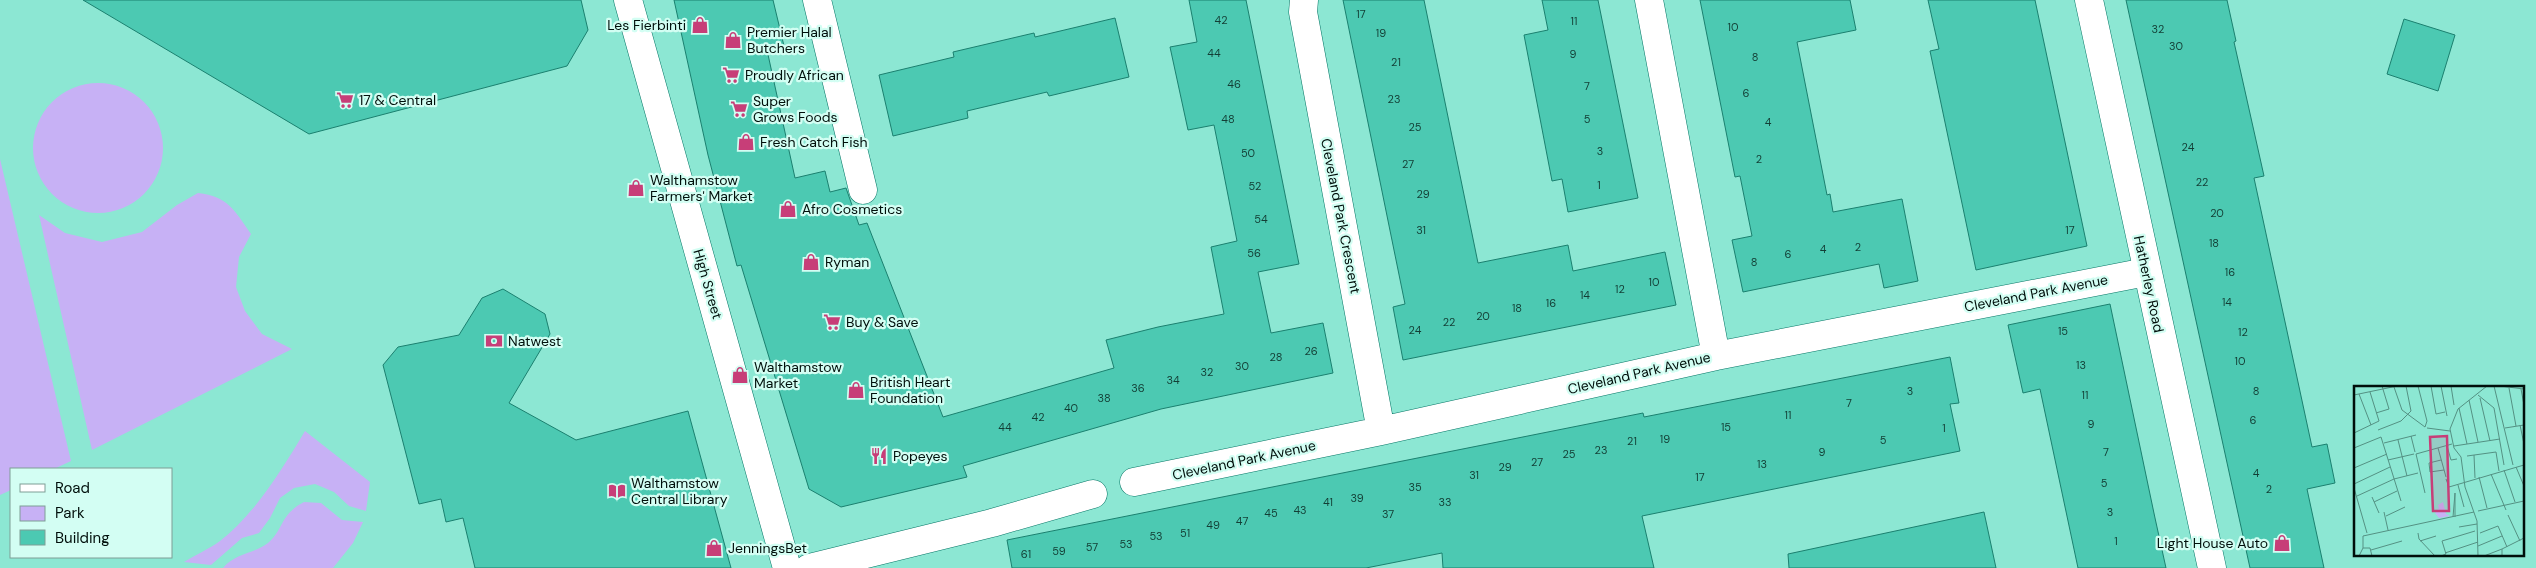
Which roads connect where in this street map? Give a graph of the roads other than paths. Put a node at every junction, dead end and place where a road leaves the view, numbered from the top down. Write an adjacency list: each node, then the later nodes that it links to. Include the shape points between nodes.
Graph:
1 (628, 0): 12 (street, High Street)
2 (817, 0): 6 (street)
3 (1304, 0): 9 (street, Cleveland Park Crescent, via 1302,12)
4 (1649, 0): 8 (street)
5 (2088, 0): 7 (street, Hatherley Road)
6 (863, 190)
7 (2146, 272): 8 (street, Cleveland Park Avenue); 14 (street, Hatherley Road)
8 (1716, 356): 9 (street, Cleveland Park Avenue)
9 (1381, 431): 10 (street, Cleveland Park Avenue)
10 (1134, 482)
11 (1093, 494): 13 (street, via 981,526)
12 (787, 568)
13 (809, 568)
14 (2212, 568)

